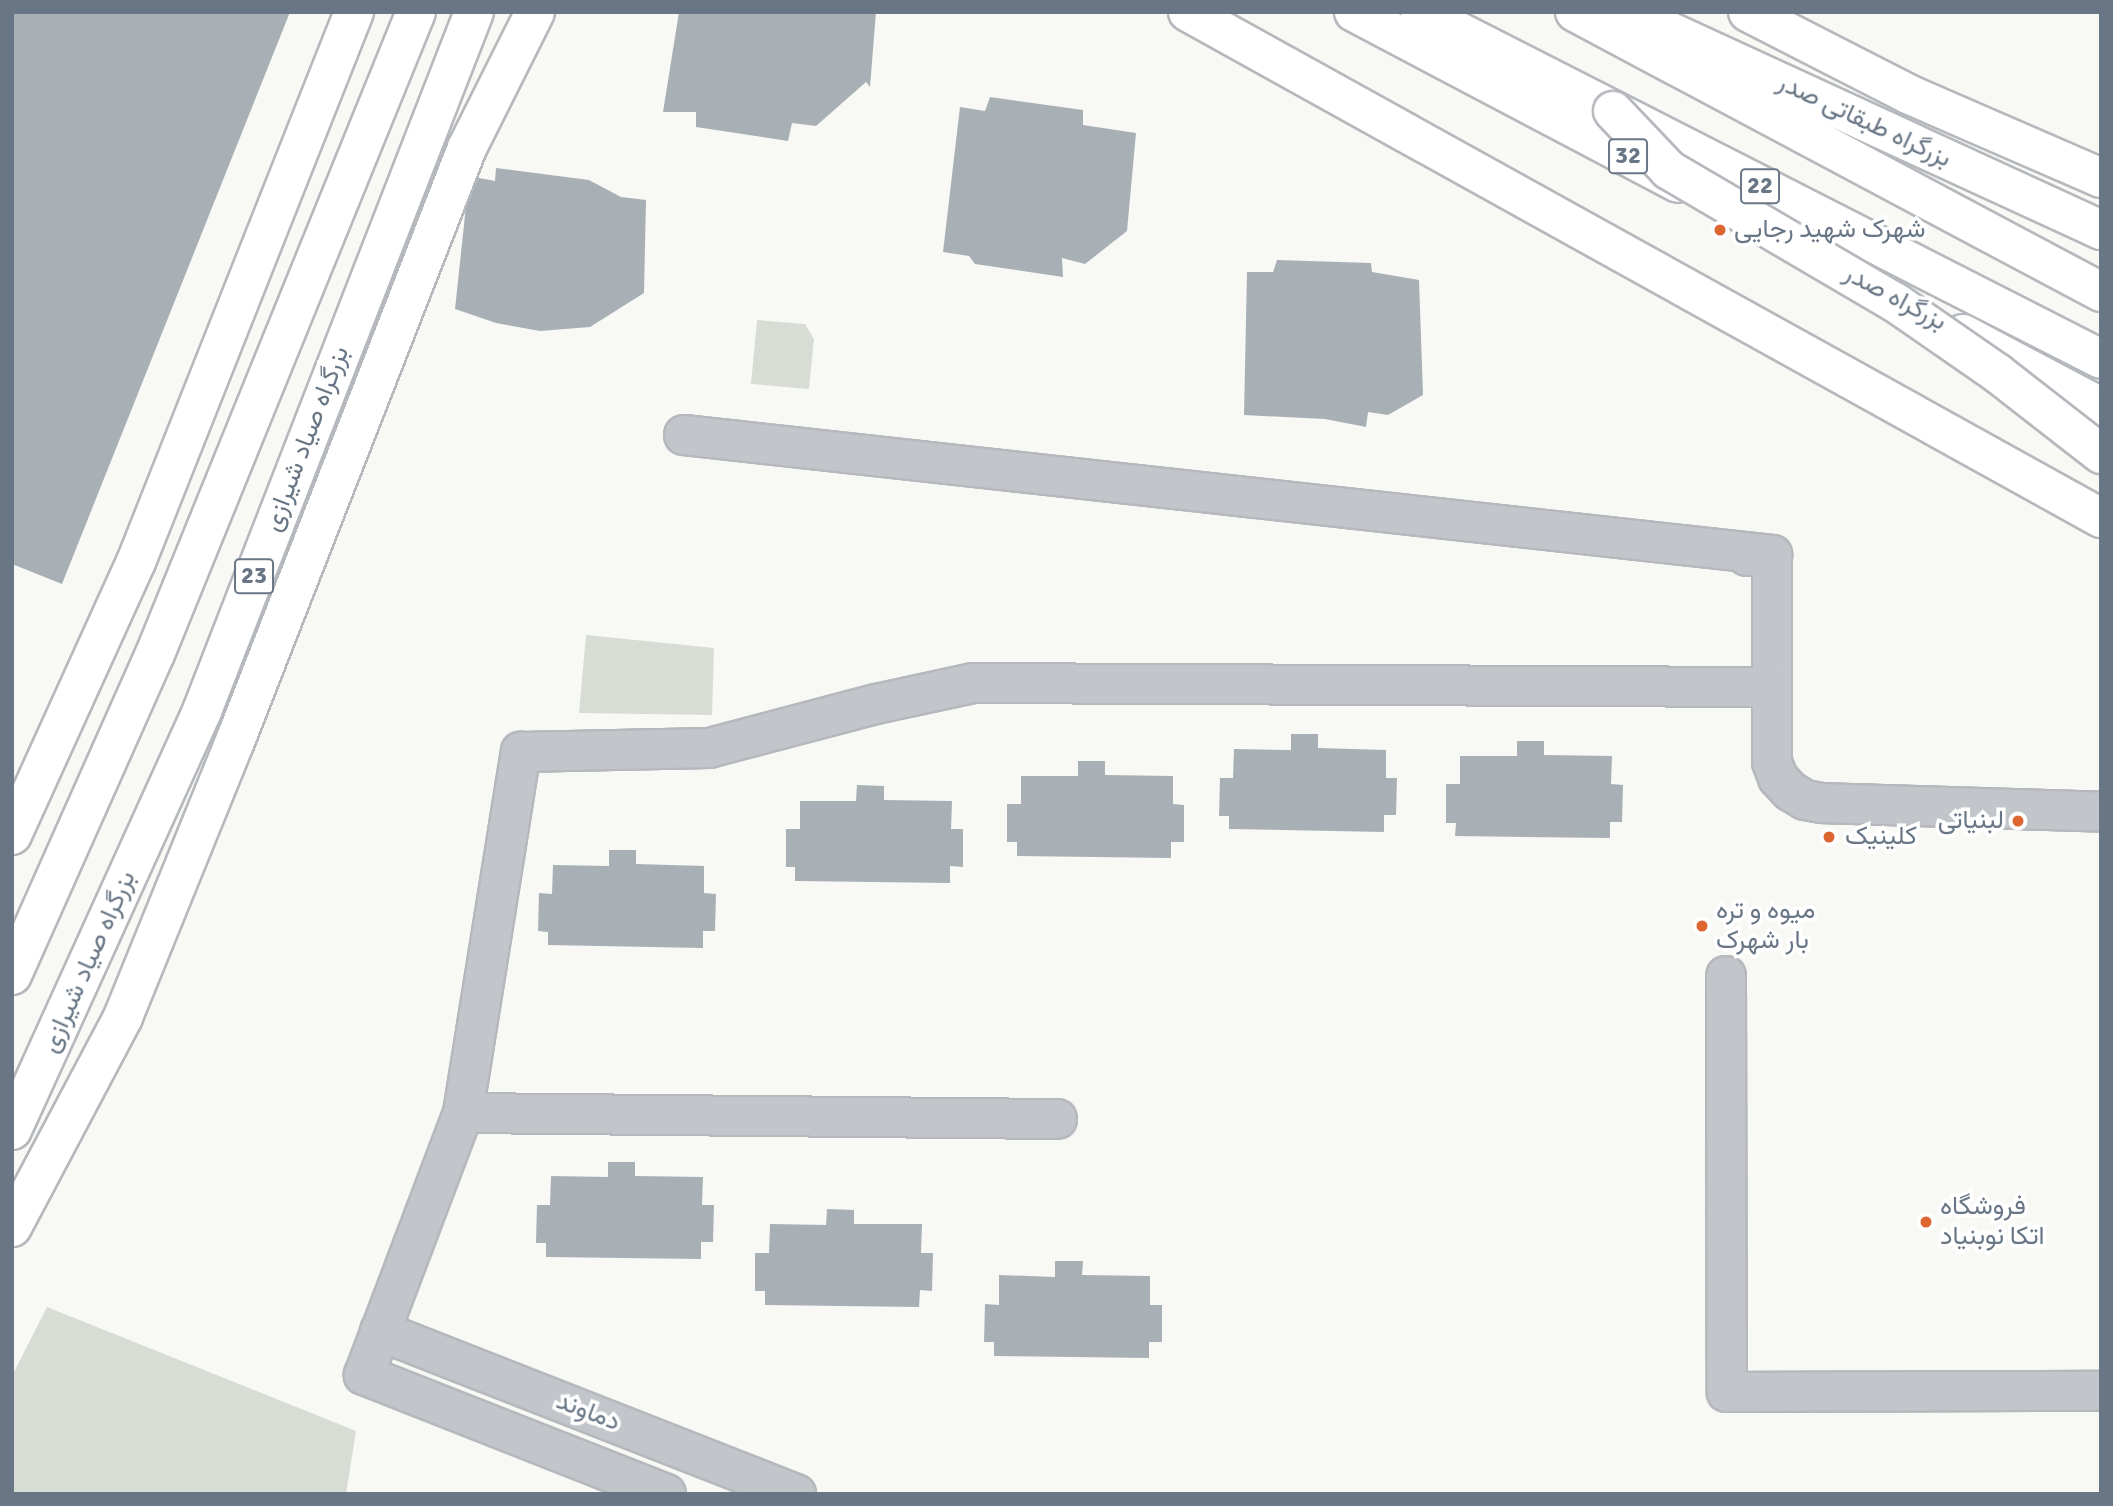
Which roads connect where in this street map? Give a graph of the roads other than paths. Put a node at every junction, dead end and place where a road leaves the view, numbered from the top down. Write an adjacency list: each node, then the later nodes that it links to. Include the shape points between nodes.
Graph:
1 (354, 12): 24 (highway, via 136,562)
2 (416, 12): 25 (highway, 23, via 155,654)
3 (474, 12): 29 (highway, بزرگراه صیاد شیرازی / 23, via 202,711)
4 (535, 12): 30 (highway, via 467,148 123,1017)
5 (1188, 12): 19 (highway)
6 (1354, 12): 16 (highway, بزرگراه صدر / 32)
7 (1420, 12): 11 (highway, 22)
8 (1575, 12): 14 (highway)
9 (1627, 12): 13 (highway, بزرگراه طبقاتی صدر)
10 (1748, 12): 12 (highway, via 1908,94)
11 (1613, 111): 15 (highway, 22); 18 (highway, bridge, via 1669,170 1896,303 1997,373)
12 (2101, 178)
13 (2101, 230)
14 (2101, 292)
15 (2101, 359)
16 (2101, 407)
17 (684, 435): 21 (street)
18 (2101, 454)
19 (2101, 517)
20 (1473, 533): 21 (street)
21 (1772, 555): 22 (street)
22 (1772, 687): 23 (street, via 1772,762 1778,778 1805,800); 27 (street, via 973,683 709,748 521,752)
23 (2101, 812)
24 (12, 835)
25 (12, 975)
26 (1726, 976): 32 (street, via 1727,1392)
27 (463, 1113): 28 (street); 31 (street)
28 (1056, 1119)
29 (12, 1130)
30 (12, 1227)
31 (380, 1331): 33 (street, دماوند, via 364,1376); 34 (street, دماوند)
32 (2101, 1391)
33 (666, 1494)
34 (796, 1494)

